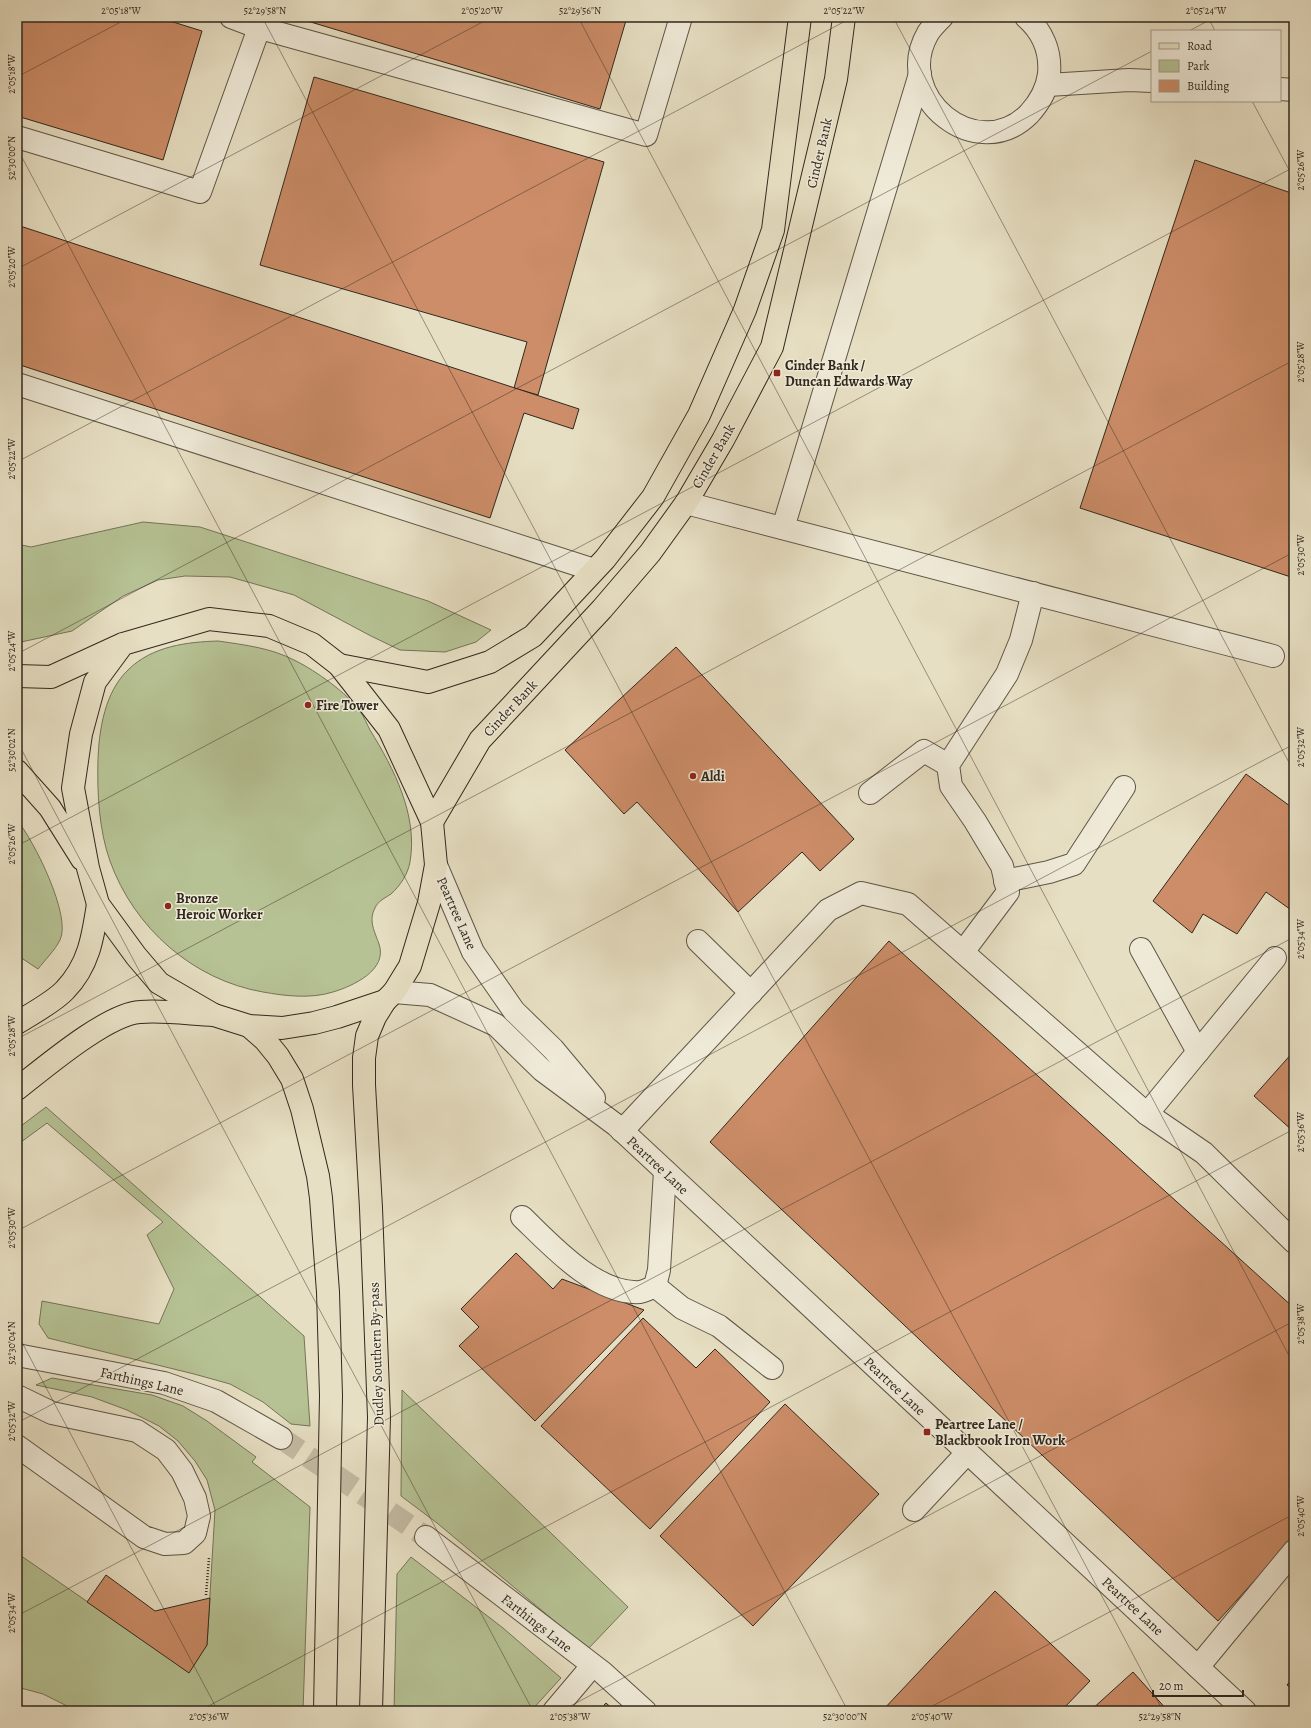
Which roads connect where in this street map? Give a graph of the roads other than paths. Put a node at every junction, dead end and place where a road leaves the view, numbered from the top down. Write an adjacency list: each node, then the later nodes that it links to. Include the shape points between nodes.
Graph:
1 (230, 17): 7 (street)
2 (681, 17): 7 (street, via 646,135)
3 (800, 17): 17 (main road, via 773,230 745,310 699,415 653,496)
4 (844, 17): 15 (main road, Cinder Bank, via 836,78 772,347)
5 (942, 17): 8 (street, via 928,33 920,53)
6 (1026, 17): 10 (street, via 1036,25 1046,43 1050,64)
7 (261, 23): 13 (street, via 200,192)
8 (920, 74): 10 (street, via 926,95 939,114 958,126 979,132 1002,130 1022,120 1038,105); 16 (street)
9 (1151, 81): 10 (street)
10 (1048, 84)
11 (1281, 89): 12 (street)
12 (1294, 90)
13 (17, 137)
14 (17, 384): 17 (street)
15 (686, 503): 16 (street); 27 (main road, Cinder Bank, via 650,553 480,740)
16 (783, 528): 18 (street)
17 (594, 570): 21 (main road, via 533,636 490,662 428,682)
18 (1033, 593): 20 (street); 23 (street, via 1021,640 1007,674)
19 (123, 644): 21 (main road, via 209,619 240,622 269,626 312,644); 22 (main road, via 51,677); 29 (main road, via 96,682 81,734 74,788)
20 (1273, 656)
21 (339, 665): 27 (main road, Dudley Southern By-pass, via 389,729)
22 (17, 676)
23 (948, 765): 26 (street, via 924,752); 30 (street, via 951,786 1002,866)
24 (17, 771): 29 (main road, via 50,808)
25 (1124, 787): 30 (street, via 1074,864)
26 (870, 794)
27 (432, 822): 28 (main road, Dudley Southern By-pass)
28 (436, 865): 37 (main road, Dudley Southern By-pass, via 422,932 410,966); 44 (street, Peartree Lane, via 473,952 514,1011 553,1049)
29 (88, 868): 31 (main road)
30 (1006, 881): 34 (street, via 1008,892)
31 (98, 904): 38 (main road, via 159,983); 39 (main road, via 93,936 82,969 64,991)
32 (698, 941): 36 (street)
33 (1141, 949): 41 (street)
34 (963, 952): 36 (street, via 908,904 861,893 828,910); 43 (street)
35 (1275, 958): 41 (street)
36 (751, 993): 44 (street)
37 (389, 997): 40 (main road, via 314,1023 282,1028); 44 (street, Peartree Lane, via 430,995 496,1025 542,1070); 61 (main road, Dudley Southern By-pass, via 375,1017 367,1036 364,1058 378,1417)
38 (214, 1015): 40 (main road); 42 (main road, via 139,1012 104,1025)
39 (17, 1023)
40 (249, 1026): 60 (main road, via 278,1056 292,1079 302,1109 321,1198 328,1292 331,1396)
41 (1198, 1052): 43 (street)
42 (19, 1088)
43 (1147, 1114): 47 (street, via 1204,1153)
44 (619, 1128): 45 (street, Peartree Lane)
45 (665, 1171): 48 (street, via 659,1270); 54 (street, Peartree Lane)
46 (522, 1217): 48 (street, via 572,1264 595,1279 622,1290 642,1292)
47 (1294, 1242)
48 (655, 1286): 50 (street, via 682,1308 719,1326)
49 (17, 1355): 52 (street, Farthings Lane, via 164,1383 216,1401)
50 (772, 1368)
51 (17, 1396): 53 (street, via 52,1414 137,1431 166,1450 182,1471 195,1498 199,1516 195,1533 184,1543 165,1544 144,1537)
52 (281, 1438)
53 (17, 1446)
54 (967, 1453): 55 (street); 59 (street, Peartree Lane)
55 (914, 1510)
56 (426, 1537): 58 (street, Farthings Lane)
57 (1294, 1551): 59 (street)
58 (592, 1666): 62 (street); 63 (street, Farthings Lane)
59 (1198, 1667): 64 (street, Peartree Lane)
60 (325, 1711)
61 (371, 1711)
62 (554, 1711)
63 (645, 1711)
64 (1245, 1711)

